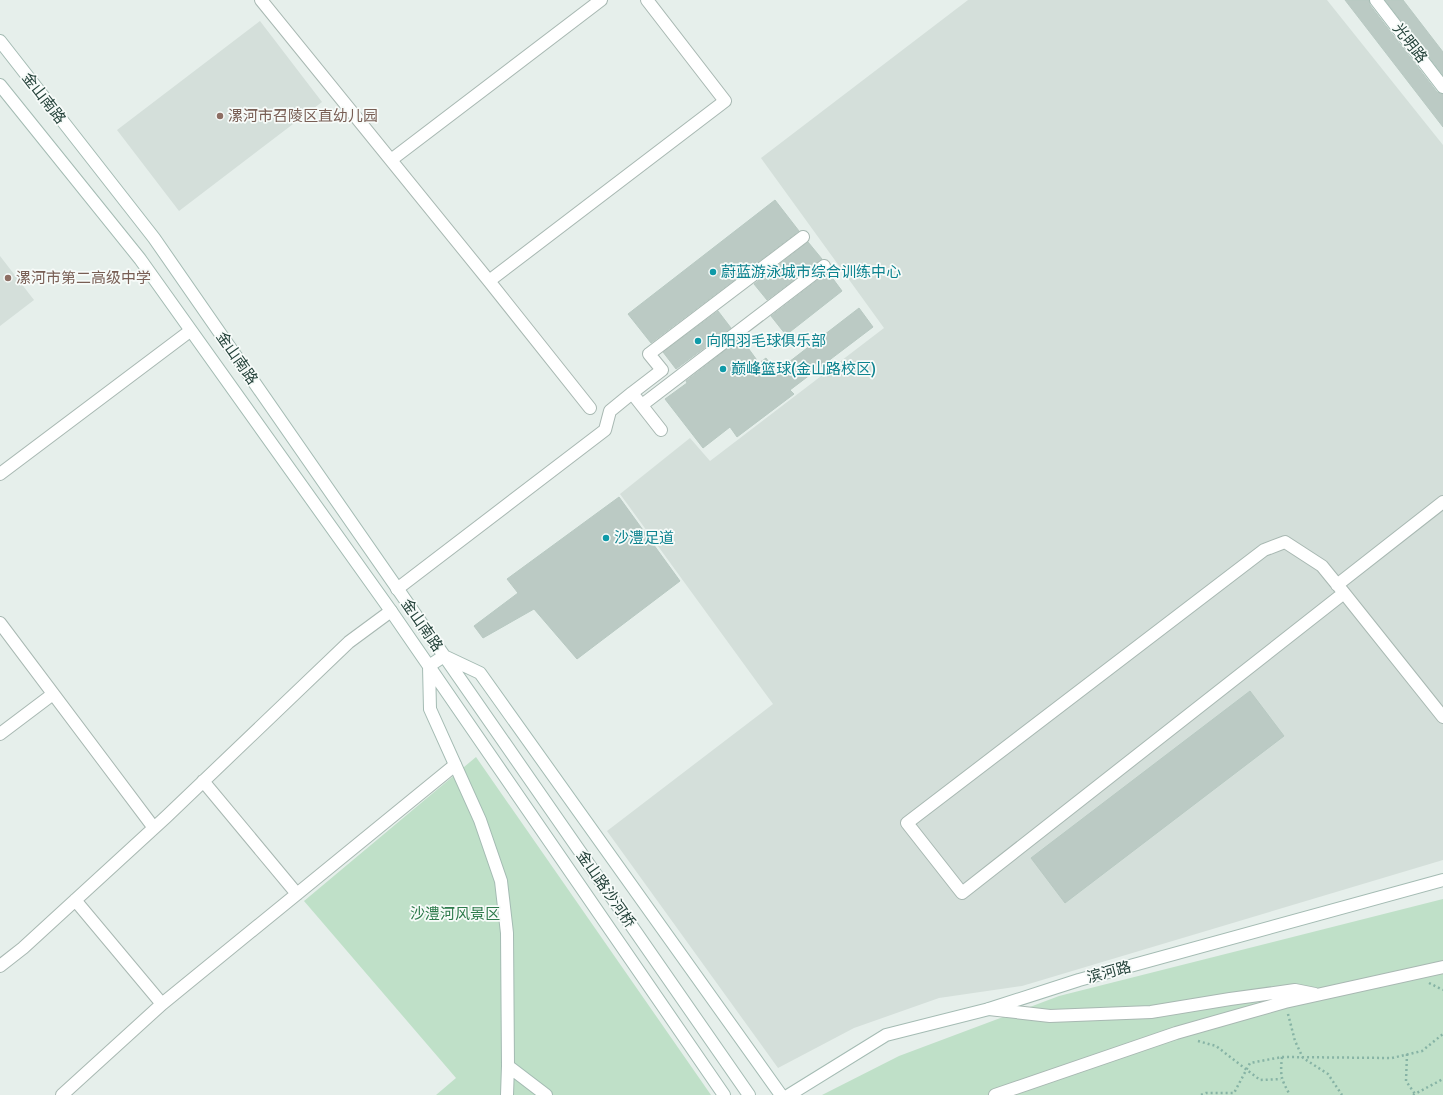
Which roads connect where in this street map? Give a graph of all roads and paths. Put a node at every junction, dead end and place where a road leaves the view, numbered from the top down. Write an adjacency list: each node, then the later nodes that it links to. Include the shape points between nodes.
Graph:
1 (261, 0): 8 (street)
2 (601, 0): 8 (street)
3 (647, 0): 11 (street, via 725,101)
4 (1376, 0): 7 (street, 光明路)
5 (0, 41): 19 (street, 金山南路, via 154,238)
6 (0, 85): 12 (street, 金山南路, via 140,259)
7 (1443, 87)
8 (390, 160): 11 (street)
9 (803, 237): 13 (street, via 649,354 662,370)
10 (824, 266): 14 (street)
11 (489, 280): 15 (street)
12 (190, 331): 17 (street); 21 (street, 金山南路)
13 (632, 393): 14 (street); 19 (street, via 610,412 605,430)
14 (642, 405): 16 (street)
15 (590, 408)
16 (661, 430)
17 (0, 474)
18 (1443, 502): 20 (street)
19 (397, 589): 23 (street, 金山南路)
20 (1340, 589): 20 (street, via 1322,566 1285,542 1264,550 907,823 962,893); 28 (street)
21 (391, 612): 24 (street, 金山南路); 31 (street, via 349,642)
22 (0, 623): 26 (street)
23 (444, 656): 24 (street); 25 (street, 金山南路); 58 (street, via 480,673)
24 (429, 666): 27 (street, 金山南路); 30 (street, via 430,709)
25 (463, 684): 57 (street, 金山路沙河桥)
26 (53, 694): 29 (street); 32 (street)
27 (448, 696): 56 (street, 金山路沙河桥)
28 (1443, 717)
29 (0, 734)
30 (455, 765): 34 (street); 47 (street, via 480,820 501,881 507,934)
31 (203, 781): 32 (street); 34 (street)
32 (154, 828): 35 (street)
33 (1443, 880): 41 (street, 滨河路, via 1079,980)
34 (297, 894): 40 (street)
35 (75, 900): 36 (street); 40 (street)
36 (0, 966)
37 (1443, 967): 38 (street)
38 (1318, 995): 39 (street); 41 (street, via 1295,990 1151,1012 1050,1016)
39 (1285, 1002): 46 (path); 60 (street, via 1176,1033)
40 (162, 1004): 53 (street)
41 (989, 1009): 59 (street, 滨河路, via 886,1035)
42 (1443, 1034): 44 (path, via 1422,1051)
43 (1196, 1040): 48 (path, via 1216,1046)
44 (1407, 1054): 46 (path, via 1392,1058); 52 (path, via 1406,1081)
45 (1282, 1057): 46 (path); 48 (path, via 1250,1064); 49 (path)
46 (1302, 1058): 63 (path, via 1328,1074)
47 (508, 1066): 54 (street); 55 (street)
48 (1247, 1070): 49 (path, via 1260,1080); 51 (path)
49 (1281, 1079): 62 (path)
50 (1443, 1079): 52 (path)
51 (1235, 1094): 61 (path)
52 (1414, 1094)
53 (62, 1095)
54 (507, 1095)
55 (546, 1095)
56 (724, 1095)
57 (749, 1095)
58 (781, 1095)
59 (788, 1095)
60 (995, 1095)
61 (1201, 1095)
62 (1290, 1095)
63 (1342, 1095)

